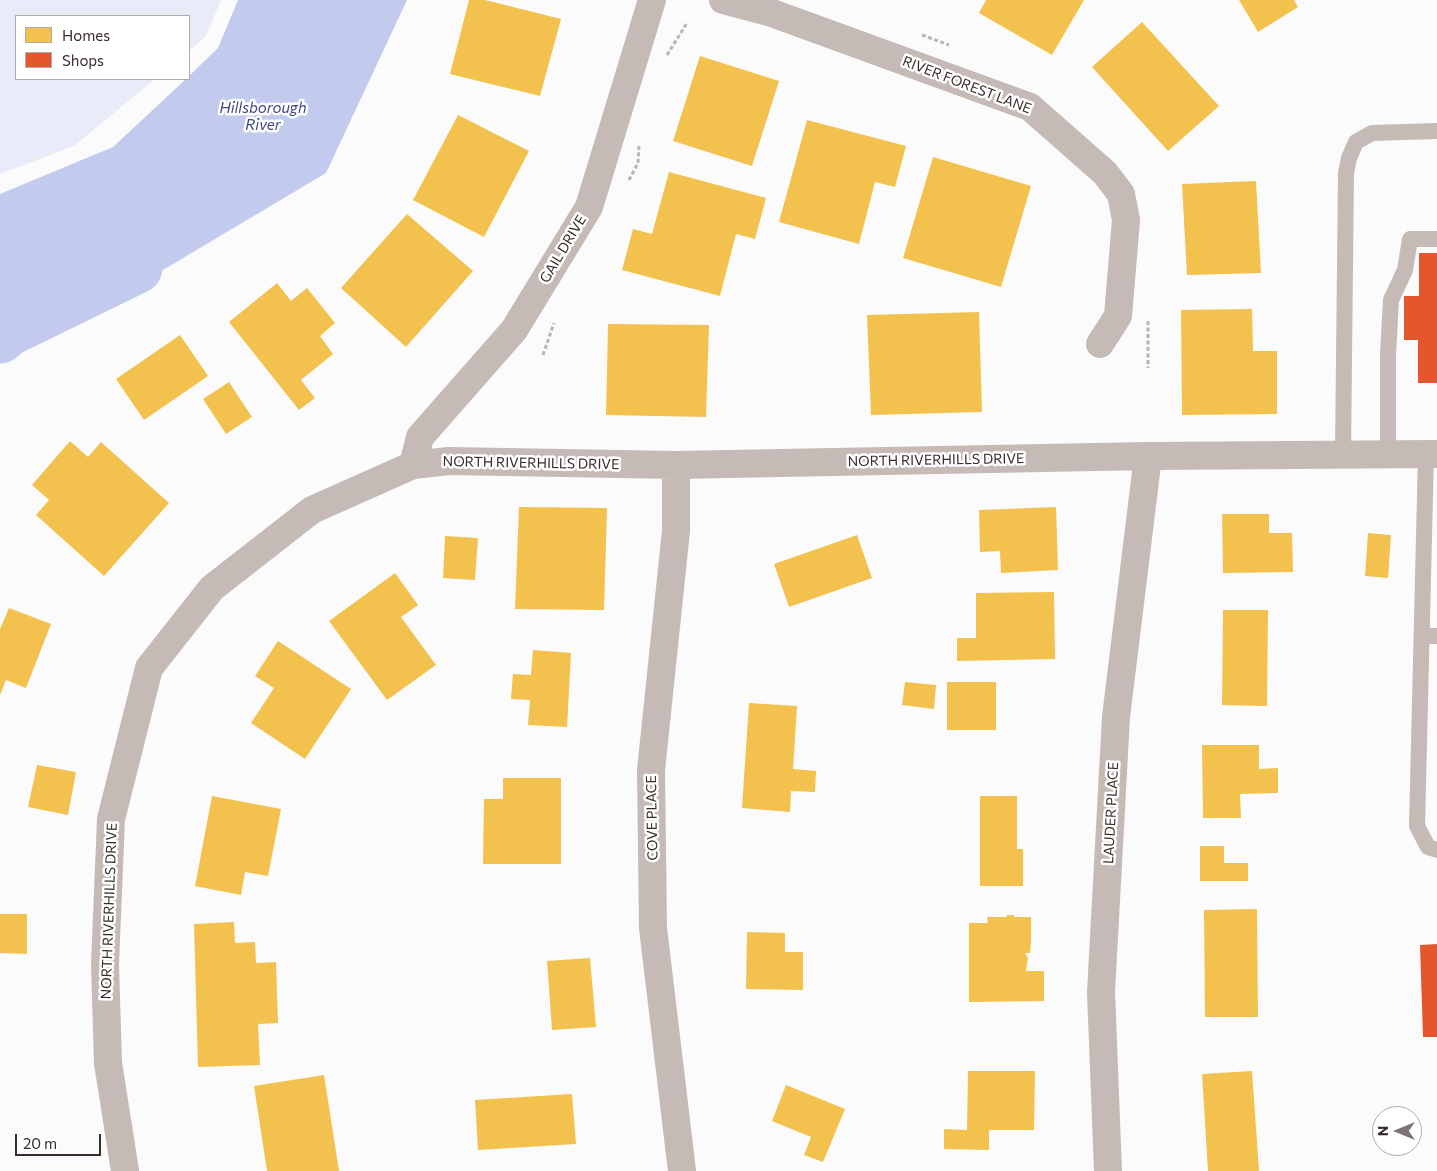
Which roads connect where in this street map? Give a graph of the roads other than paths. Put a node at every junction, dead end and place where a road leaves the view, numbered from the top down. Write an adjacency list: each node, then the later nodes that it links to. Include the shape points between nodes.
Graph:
1 (652, 0): 10 (street, GAIL DRIVE, via 589,207 514,330 420,437)
2 (723, 0): 5 (street, RIVER FOREST LANE, via 772,13 1030,107 1106,173 1121,194 1126,220 1118,316)
3 (1437, 132): 6 (lane, via 1372,133 1356,142 1349,158 1346,173)
4 (1437, 239): 7 (lane, via 1410,240 1405,270 1391,300)
5 (1100, 344)
6 (1342, 453): 7 (street, NORTH RIVERHILLS DRIVE); 9 (street, NORTH RIVERHILLS DRIVE)
7 (1388, 453): 8 (street, NORTH RIVERHILLS DRIVE)
8 (1431, 454): 12 (lane)
9 (1148, 456): 11 (street, NORTH RIVERHILLS DRIVE); 17 (street, LAUDER PLACE, via 1116,717 1101,992)
10 (413, 465): 11 (street, NORTH RIVERHILLS DRIVE, via 449,461); 15 (street, NORTH RIVERHILLS DRIVE, via 312,510 212,588 149,668 110,828 105,964 108,1063)
11 (676, 465): 16 (street, COVE PLACE, via 676,531 651,780 653,928)
12 (1431, 518): 13 (lane)
13 (1429, 636): 14 (lane, via 1417,826 1428,847)
14 (1437, 850)
15 (125, 1171)
16 (682, 1171)
17 (1108, 1171)

